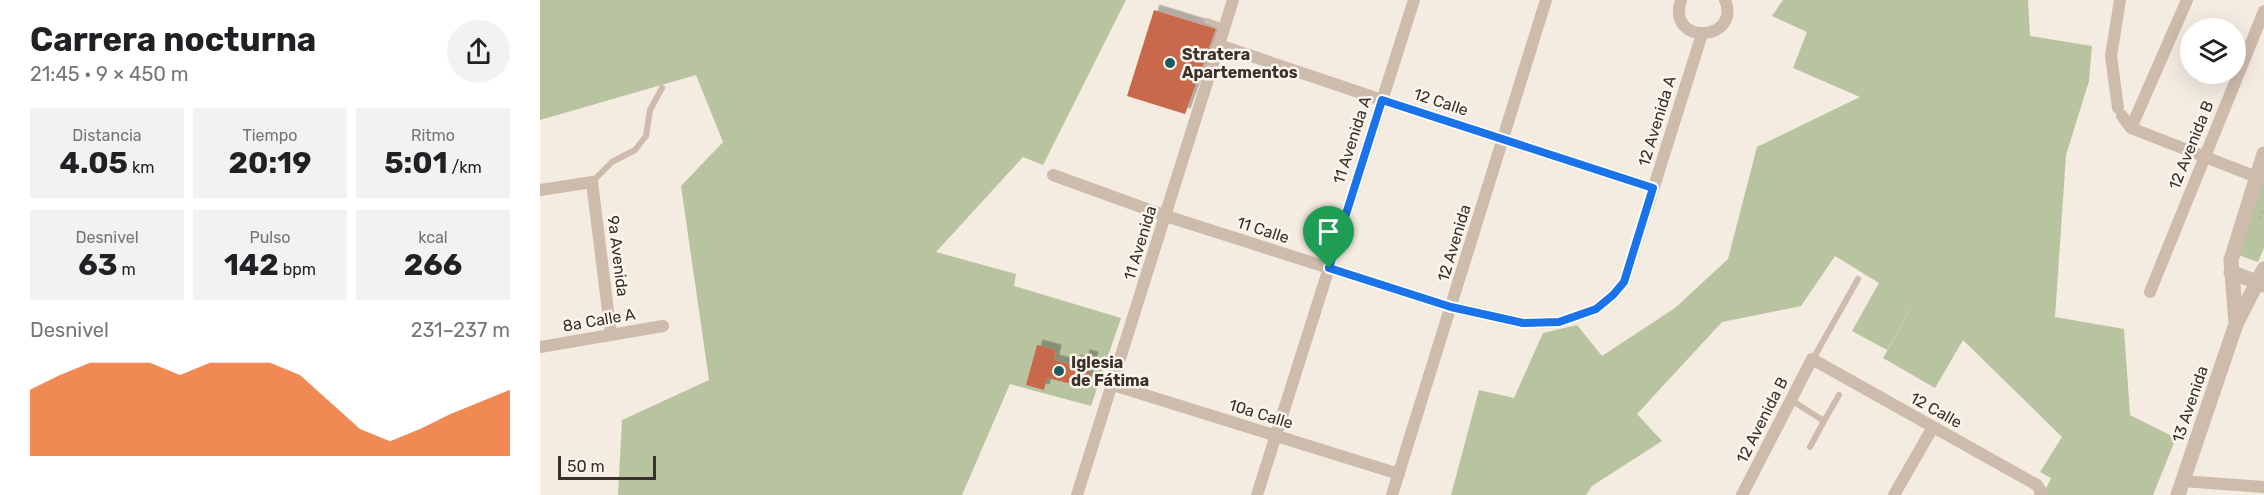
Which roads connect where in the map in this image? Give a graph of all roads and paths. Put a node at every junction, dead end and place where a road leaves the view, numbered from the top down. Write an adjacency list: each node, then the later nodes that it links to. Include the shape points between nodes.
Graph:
1 (1233, 0): 10 (street, 11 Avenida)
2 (1414, 0): 14 (street, 11 Avenida A)
3 (1546, 0): 16 (street, 12 Avenida)
4 (1680, 0): 11 (street, via 1682,23)
5 (1725, 0): 11 (street, via 1727,12 1722,26)
6 (2120, 0): 15 (street, via 2111,56 2120,112)
7 (2187, 0): 15 (street)
8 (2264, 11): 18 (street, 12 Avenida B)
9 (1207, 21): 10 (lane)
10 (1224, 27): 12 (street, 11 Avenida)
11 (1702, 34): 22 (street, 12 Avenida A)
12 (1219, 45): 14 (street, 12 Calle); 24 (street, 11 Avenida)
13 (662, 88): 21 (lane, via 650,110 646,136 635,150 612,162)
14 (1382, 100): 16 (street, 12 Calle); 25 (street, 11 Avenida A)
15 (2131, 128): 18 (street)
16 (1503, 140): 22 (street, 12 Calle); 30 (street, 12 Avenida)
17 (2264, 154): 20 (street, 13 Avenida)
18 (2204, 156): 20 (street); 29 (street, 12 Avenida B)
19 (1053, 175): 24 (street, 11 Calle)
20 (2260, 178): 26 (street, 13 Avenida, via 2231,260)
21 (592, 182): 23 (street); 34 (street, 9a Avenida)
22 (1653, 188): 31 (street, 12 Avenida A, via 1624,282 1613,295 1596,309 1559,322)
23 (540, 190)
24 (1166, 216): 25 (street, 11 Calle); 37 (street, 11 Avenida)
25 (1329, 268): 30 (street, 11 Calle); 42 (street, 11 Avenida A)
26 (2231, 272): 28 (street); 32 (street, 13 Avenida)
27 (1858, 279): 36 (lane)
28 (2262, 279): 32 (street, 13 Avenida)
29 (2150, 292)
30 (1451, 307): 31 (street, 11 Calle); 44 (street, 12 Avenida)
31 (1523, 323)
32 (2236, 324): 46 (street, 13 Avenida)
33 (663, 326): 34 (street, 8a Calle A)
34 (611, 334): 35 (street, 8a Calle A)
35 (540, 347)
36 (1812, 359): 39 (street, 12 Avenida B); 41 (street, 12 Calle)
37 (1113, 385): 42 (street, 10a Calle); 48 (street, 11 Avenida)
38 (1839, 395): 40 (lane)
39 (1791, 400): 40 (lane); 51 (street, 12 Avenida B)
40 (1824, 421): 43 (lane)
41 (1933, 427): 47 (street, 12 Calle, via 2037,485); 52 (street)
42 (1275, 435): 44 (street, 10a Calle); 49 (street, 11 Avenida A)
43 (1810, 447)
44 (1399, 474): 50 (street, 12 Avenida)
45 (2264, 487): 46 (street)
46 (2180, 488)
47 (2040, 493)
48 (1077, 495)
49 (1257, 495)
50 (1392, 495)
51 (1742, 495)
52 (1894, 495)

